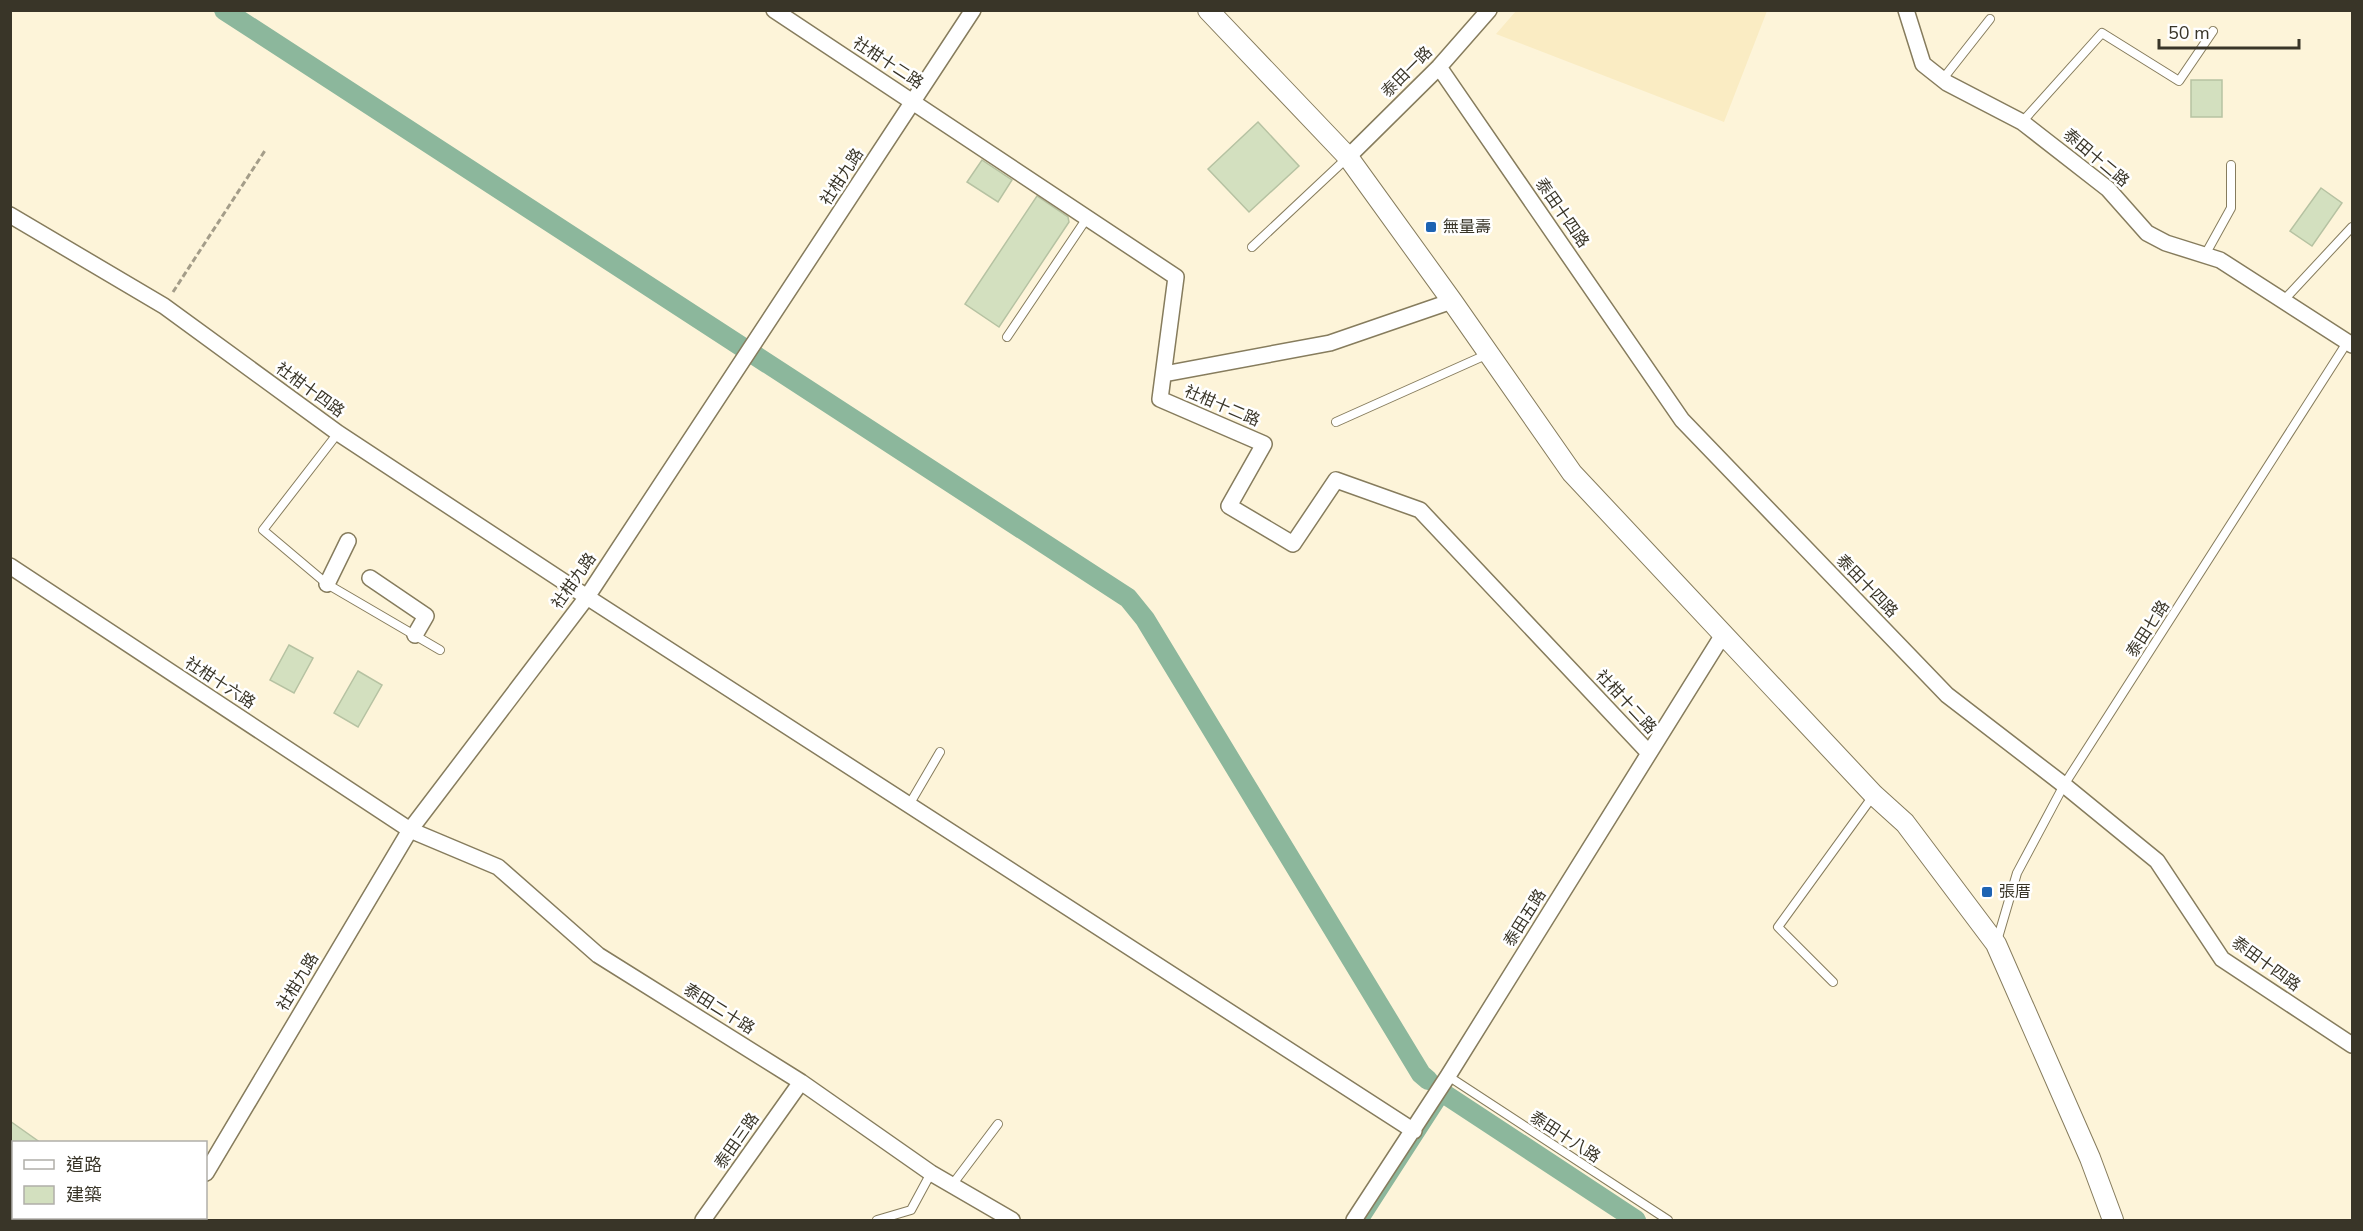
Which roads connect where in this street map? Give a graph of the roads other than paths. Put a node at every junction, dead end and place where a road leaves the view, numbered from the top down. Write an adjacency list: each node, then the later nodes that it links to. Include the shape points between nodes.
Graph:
1 (774, 10): 10 (street, 社柑十二路)
2 (973, 10): 10 (street, 社柑九路)
3 (1208, 10): 12 (street)
4 (1489, 10): 8 (street, 泰田一路)
5 (1906, 10): 9 (street, 泰田十二路, via 1923,64)
6 (1990, 19): 9 (lane)
7 (2213, 31): 11 (lane, via 2179,81 2102,33)
8 (1439, 67): 12 (street, 泰田一路); 37 (street, 泰田十四路, via 1682,420 1947,695)
9 (1942, 80): 11 (street, 泰田十二路)
10 (913, 102): 15 (street, 社柑十二路); 31 (street, 社柑九路)
11 (2022, 122): 18 (street, 泰田十二路, via 2108,189 2147,233)
12 (1348, 157): 17 (lane); 20 (street)
13 (2231, 165): 18 (lane, via 2231,208)
14 (10, 215): 26 (street, 社柑十四路, via 164,306)
15 (1087, 218): 21 (lane); 24 (street, 社柑十二路, via 1176,277)
16 (2352, 227): 19 (lane)
17 (1252, 247)
18 (2205, 255): 19 (street, 泰田十二路, via 2220,260)
19 (2284, 300): 22 (street, 泰田十二路)
20 (1452, 301): 23 (street); 24 (street, via 1330,343)
21 (1007, 337)
22 (2350, 343): 37 (lane, 泰田七路)
23 (1489, 354): 25 (lane); 32 (street, via 1572,473)
24 (1164, 374): 36 (street, 社柑十二路, via 1160,399 1264,444 1229,506 1293,544 1336,480 1420,510)
25 (1336, 422)
26 (338, 433): 30 (lane, via 263,530); 31 (street, 社柑十四路)
27 (348, 541): 30 (street)
28 (10, 566): 40 (street, 社柑十六路)
29 (370, 578): 33 (street, via 426,616)
30 (327, 584): 33 (lane)
31 (587, 597): 39 (street, 社柑十四路); 40 (street, 社柑九路)
32 (1724, 633): 36 (street, 泰田五路); 38 (street)
33 (415, 635): 34 (lane)
34 (440, 651)
35 (940, 752): 39 (lane)
36 (1649, 753): 44 (street, 泰田五路)
37 (2064, 785): 41 (lane, 泰田七路, via 2018,873); 43 (street, 泰田十四路, via 2157,861 2222,959)
38 (1874, 795): 41 (street, via 1905,823); 42 (lane, via 1778,927)
39 (909, 805): 47 (street, 社柑十四路)
40 (410, 830): 45 (street, 泰田二十路, via 498,867 598,955); 48 (street, 社柑九路)
41 (1996, 944): 56 (street)
42 (1833, 982)
43 (2352, 1045)
44 (1448, 1076): 47 (street, 泰田五路); 55 (lane, 泰田十八路)
45 (801, 1082): 49 (street, 泰田二十路); 51 (street, 泰田三路)
46 (998, 1124): 50 (lane)
47 (1414, 1131): 54 (street, 泰田五路)
48 (207, 1171)
49 (931, 1173): 50 (street, 泰田二十路); 52 (lane, via 911,1210)
50 (952, 1185): 53 (street, 泰田二十路)
51 (703, 1221)
52 (877, 1221)
53 (1012, 1221)
54 (1354, 1221)
55 (1668, 1221)
56 (2114, 1221)

